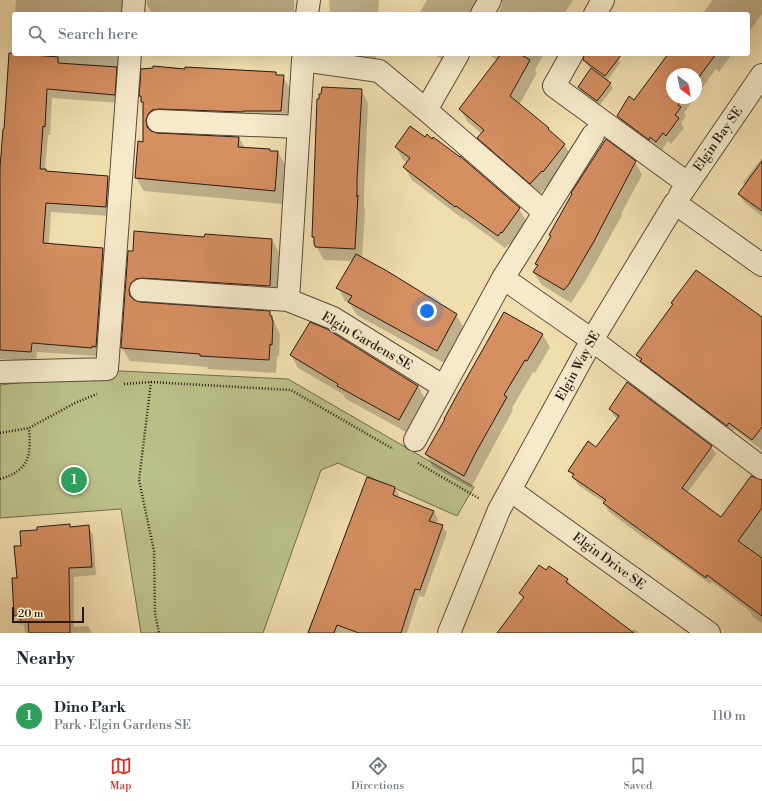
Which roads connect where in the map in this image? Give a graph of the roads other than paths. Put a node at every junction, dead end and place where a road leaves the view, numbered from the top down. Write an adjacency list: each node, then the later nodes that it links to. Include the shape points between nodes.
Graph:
1 (134, 0): 5 (street)
2 (309, 0): 6 (street)
3 (490, 0): 7 (street)
4 (603, 0): 8 (street)
5 (133, 12)
6 (307, 12)
7 (483, 12)
8 (596, 12)
9 (130, 56): 26 (street, via 107,369)
10 (457, 56): 14 (street)
11 (571, 56): 18 (street, via 554,86)
12 (303, 57): 14 (street, via 379,71); 16 (street)
13 (762, 75): 18 (street, Elgin Bay SE)
14 (426, 110): 20 (street)
15 (158, 122): 16 (street)
16 (299, 127): 24 (street)
17 (593, 135): 20 (street)
18 (687, 183): 19 (street, Elgin Bay SE)
19 (675, 203): 21 (street); 25 (street, Elgin Way SE)
20 (544, 212): 22 (street)
21 (762, 265)
22 (503, 278): 25 (street); 27 (street)
23 (141, 290): 24 (street, Elgin Gardens SE)
24 (288, 300): 27 (street, Elgin Gardens SE, via 332,318)
25 (592, 340): 29 (street); 30 (street, Elgin Way SE)
26 (0, 372)
27 (444, 387): 28 (street)
28 (409, 451)
29 (762, 468)
30 (510, 490): 31 (street, Elgin Way SE, via 499,510); 32 (street, Elgin Drive SE)
31 (449, 633)
32 (709, 633)

